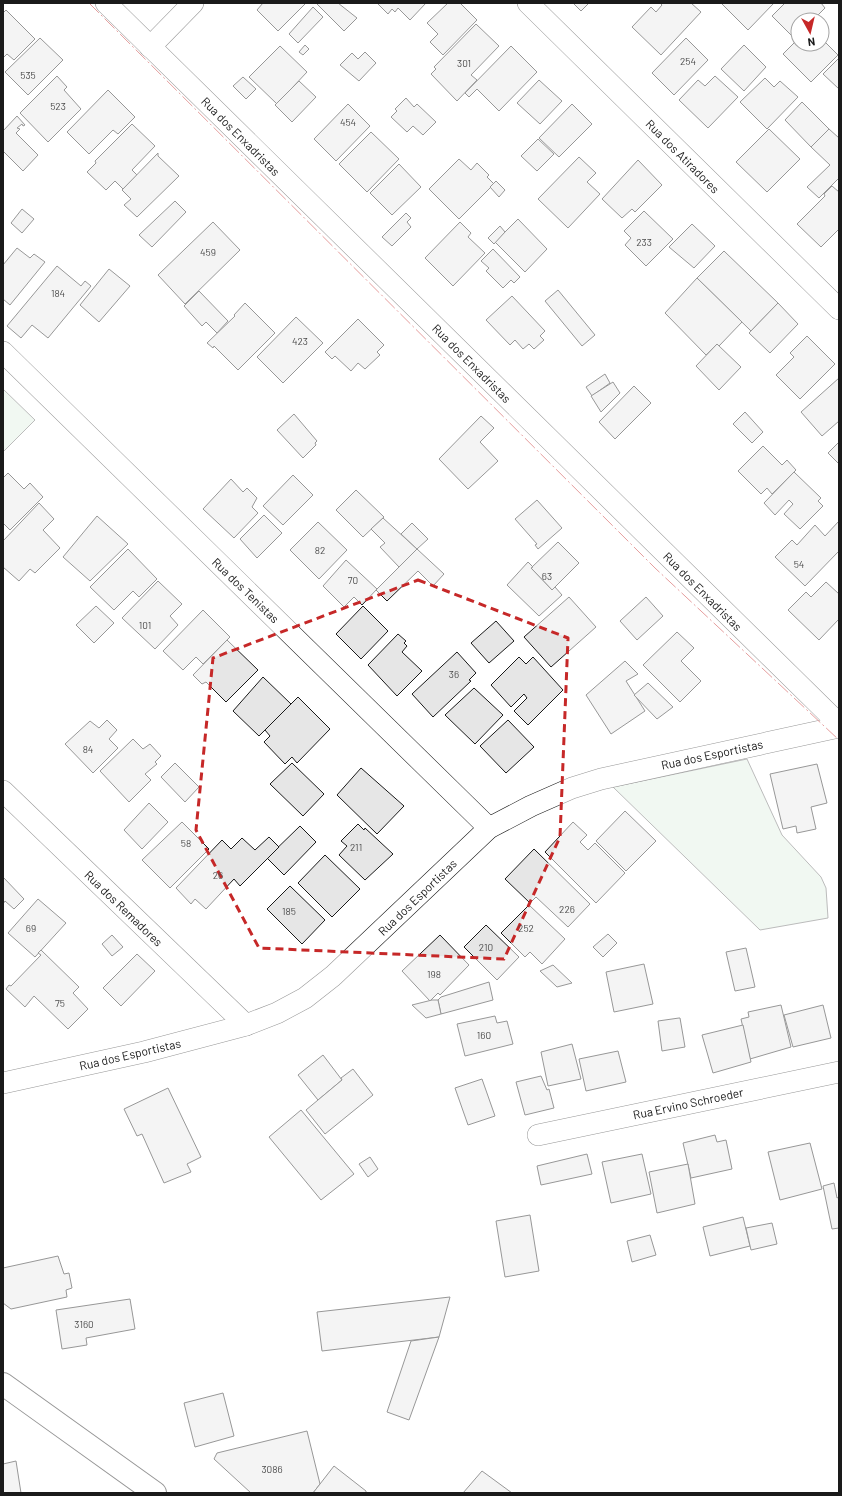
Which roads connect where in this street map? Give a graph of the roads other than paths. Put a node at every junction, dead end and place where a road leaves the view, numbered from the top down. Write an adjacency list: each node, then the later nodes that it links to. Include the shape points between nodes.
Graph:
1 (106, 3): 4 (street, Rua dos Enxadristas)
2 (193, 3): 4 (street)
3 (528, 3): 5 (street, Rua dos Atiradores)
4 (150, 47): 7 (street, Rua dos Enxadristas)
5 (839, 309)
6 (3, 352): 9 (street, Rua dos Tenistas)
7 (839, 725): 9 (street, Rua dos Esportistas, via 601,779 572,788)
8 (3, 792): 10 (street, Rua dos Remadores)
9 (489, 828): 10 (street, Rua dos Esportistas, via 333,976 305,998)
10 (246, 1025): 12 (street, Rua dos Esportistas, via 144,1052)
11 (839, 1072): 13 (street, Rua Ervino Schroeder)
12 (3, 1083)
13 (538, 1135)
14 (4, 1385): 15 (main road)
15 (155, 1493)

